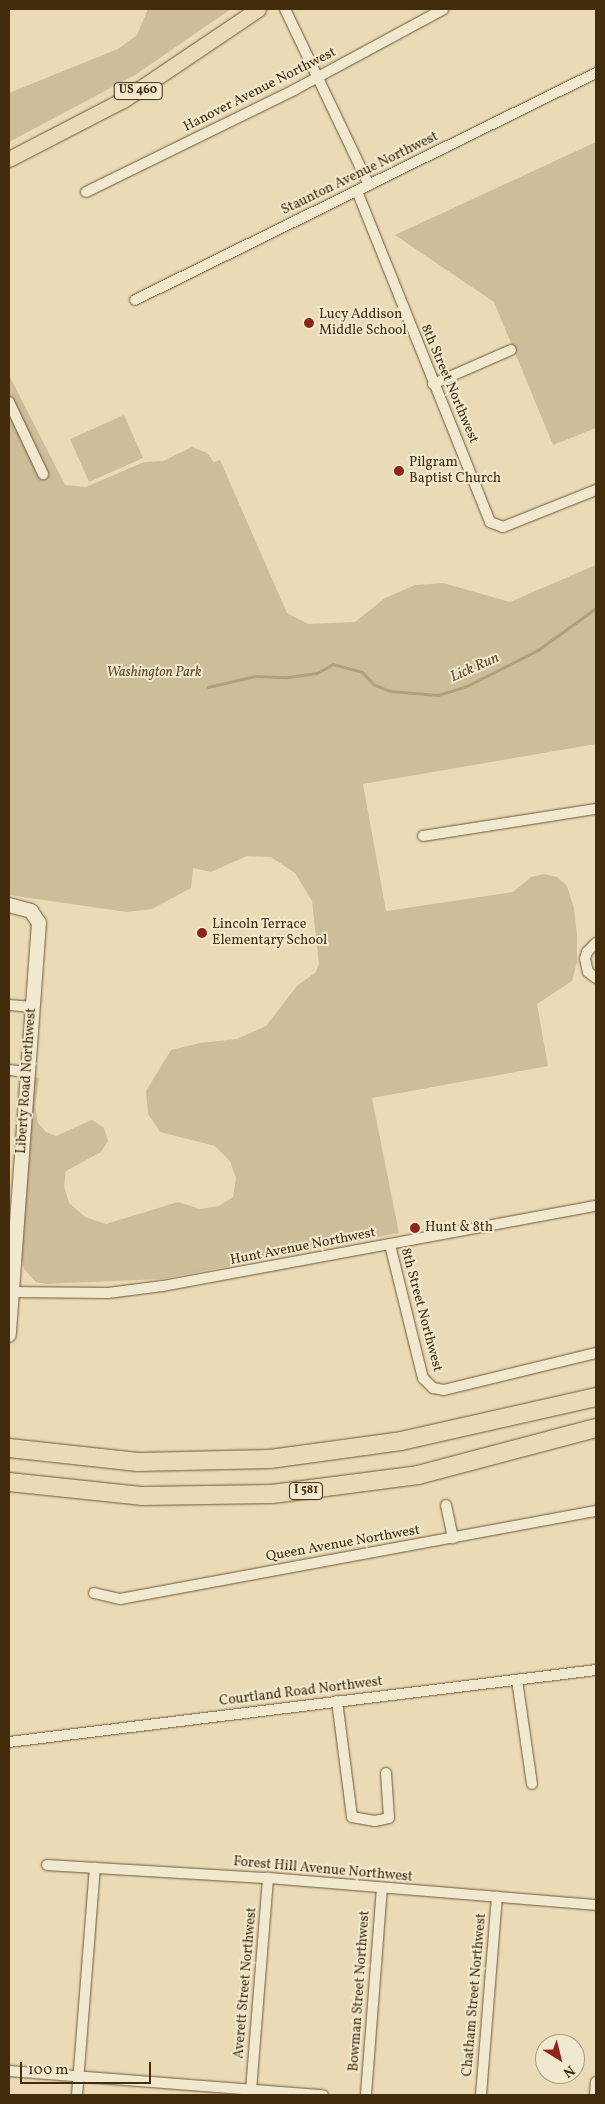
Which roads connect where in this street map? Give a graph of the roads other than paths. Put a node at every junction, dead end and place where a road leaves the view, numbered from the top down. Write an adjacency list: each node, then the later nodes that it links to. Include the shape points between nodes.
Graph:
1 (258, 9): 6 (main road, US 460, via 123,100)
2 (285, 9): 5 (street)
3 (444, 9): 5 (street, Hanover Avenue Northwest)
4 (596, 73): 7 (street, Staunton Avenue Northwest)
5 (319, 76): 7 (street); 9 (street, Hanover Avenue Northwest)
6 (9, 159)
7 (369, 185): 8 (street, Staunton Avenue Northwest)
8 (356, 191): 10 (street, Staunton Avenue Northwest); 12 (street, 8th Street Northwest)
9 (86, 192)
10 (135, 300)
11 (510, 350): 12 (street)
12 (433, 384): 15 (street, 8th Street Northwest, via 488,519 497,526 515,523)
13 (9, 402): 14 (street)
14 (43, 474)
15 (596, 490)
16 (596, 809): 17 (street)
17 (423, 836)
18 (9, 905): 22 (street, Liberty Road Northwest, via 28,909 38,918)
19 (596, 943): 20 (street, via 585,959 588,972)
20 (596, 978)
21 (9, 1005): 22 (street)
22 (33, 1007): 24 (street, Liberty Road Northwest)
23 (9, 1070): 24 (street)
24 (28, 1072): 26 (street, Liberty Road Northwest)
25 (596, 1206): 27 (street, Hunt Avenue Northwest)
26 (13, 1208): 28 (street, Liberty Road Northwest)
27 (390, 1244): 28 (street, Hunt Avenue Northwest, via 299,1263 108,1293); 30 (street, 8th Street Northwest, via 423,1378 439,1390)
28 (10, 1292): 29 (street, Liberty Road Northwest)
29 (9, 1335)
30 (596, 1354)
31 (596, 1397): 33 (highway, via 401,1441 270,1460 138,1462)
32 (596, 1428): 34 (highway, I 581, via 418,1475 302,1492 143,1496)
33 (9, 1448)
34 (9, 1482)
35 (446, 1505): 37 (street)
36 (596, 1511): 37 (street, Queen Avenue Northwest)
37 (453, 1538): 38 (street, Queen Avenue Northwest, via 120,1599)
38 (94, 1593)
39 (596, 1670): 40 (street, Courtland Road Northwest)
40 (517, 1680): 41 (street, Courtland Road Northwest); 44 (street)
41 (337, 1701): 42 (street, Courtland Road Northwest); 43 (street, via 352,1817 375,1821 389,1818)
42 (9, 1742)
43 (386, 1773)
44 (532, 1784)
45 (47, 1865): 46 (street, Forest Hill Avenue Northwest)
46 (95, 1868): 47 (street, Forest Hill Avenue Northwest); 52 (street)
47 (268, 1878): 48 (street, Forest Hill Avenue Northwest); 54 (street, Averett Street Northwest)
48 (382, 1888): 49 (street, Forest Hill Avenue Northwest); 57 (street, Bowman Street Northwest)
49 (497, 1897): 50 (street, Forest Hill Avenue Northwest); 58 (street, Chatham Street Northwest)
50 (596, 1906)
51 (9, 2072): 52 (street)
52 (79, 2076): 54 (street); 55 (street)
53 (596, 2082): 59 (street)
54 (251, 2090): 56 (street)
55 (77, 2095)
56 (323, 2095)
57 (366, 2095)
58 (481, 2095)
59 (595, 2095)

